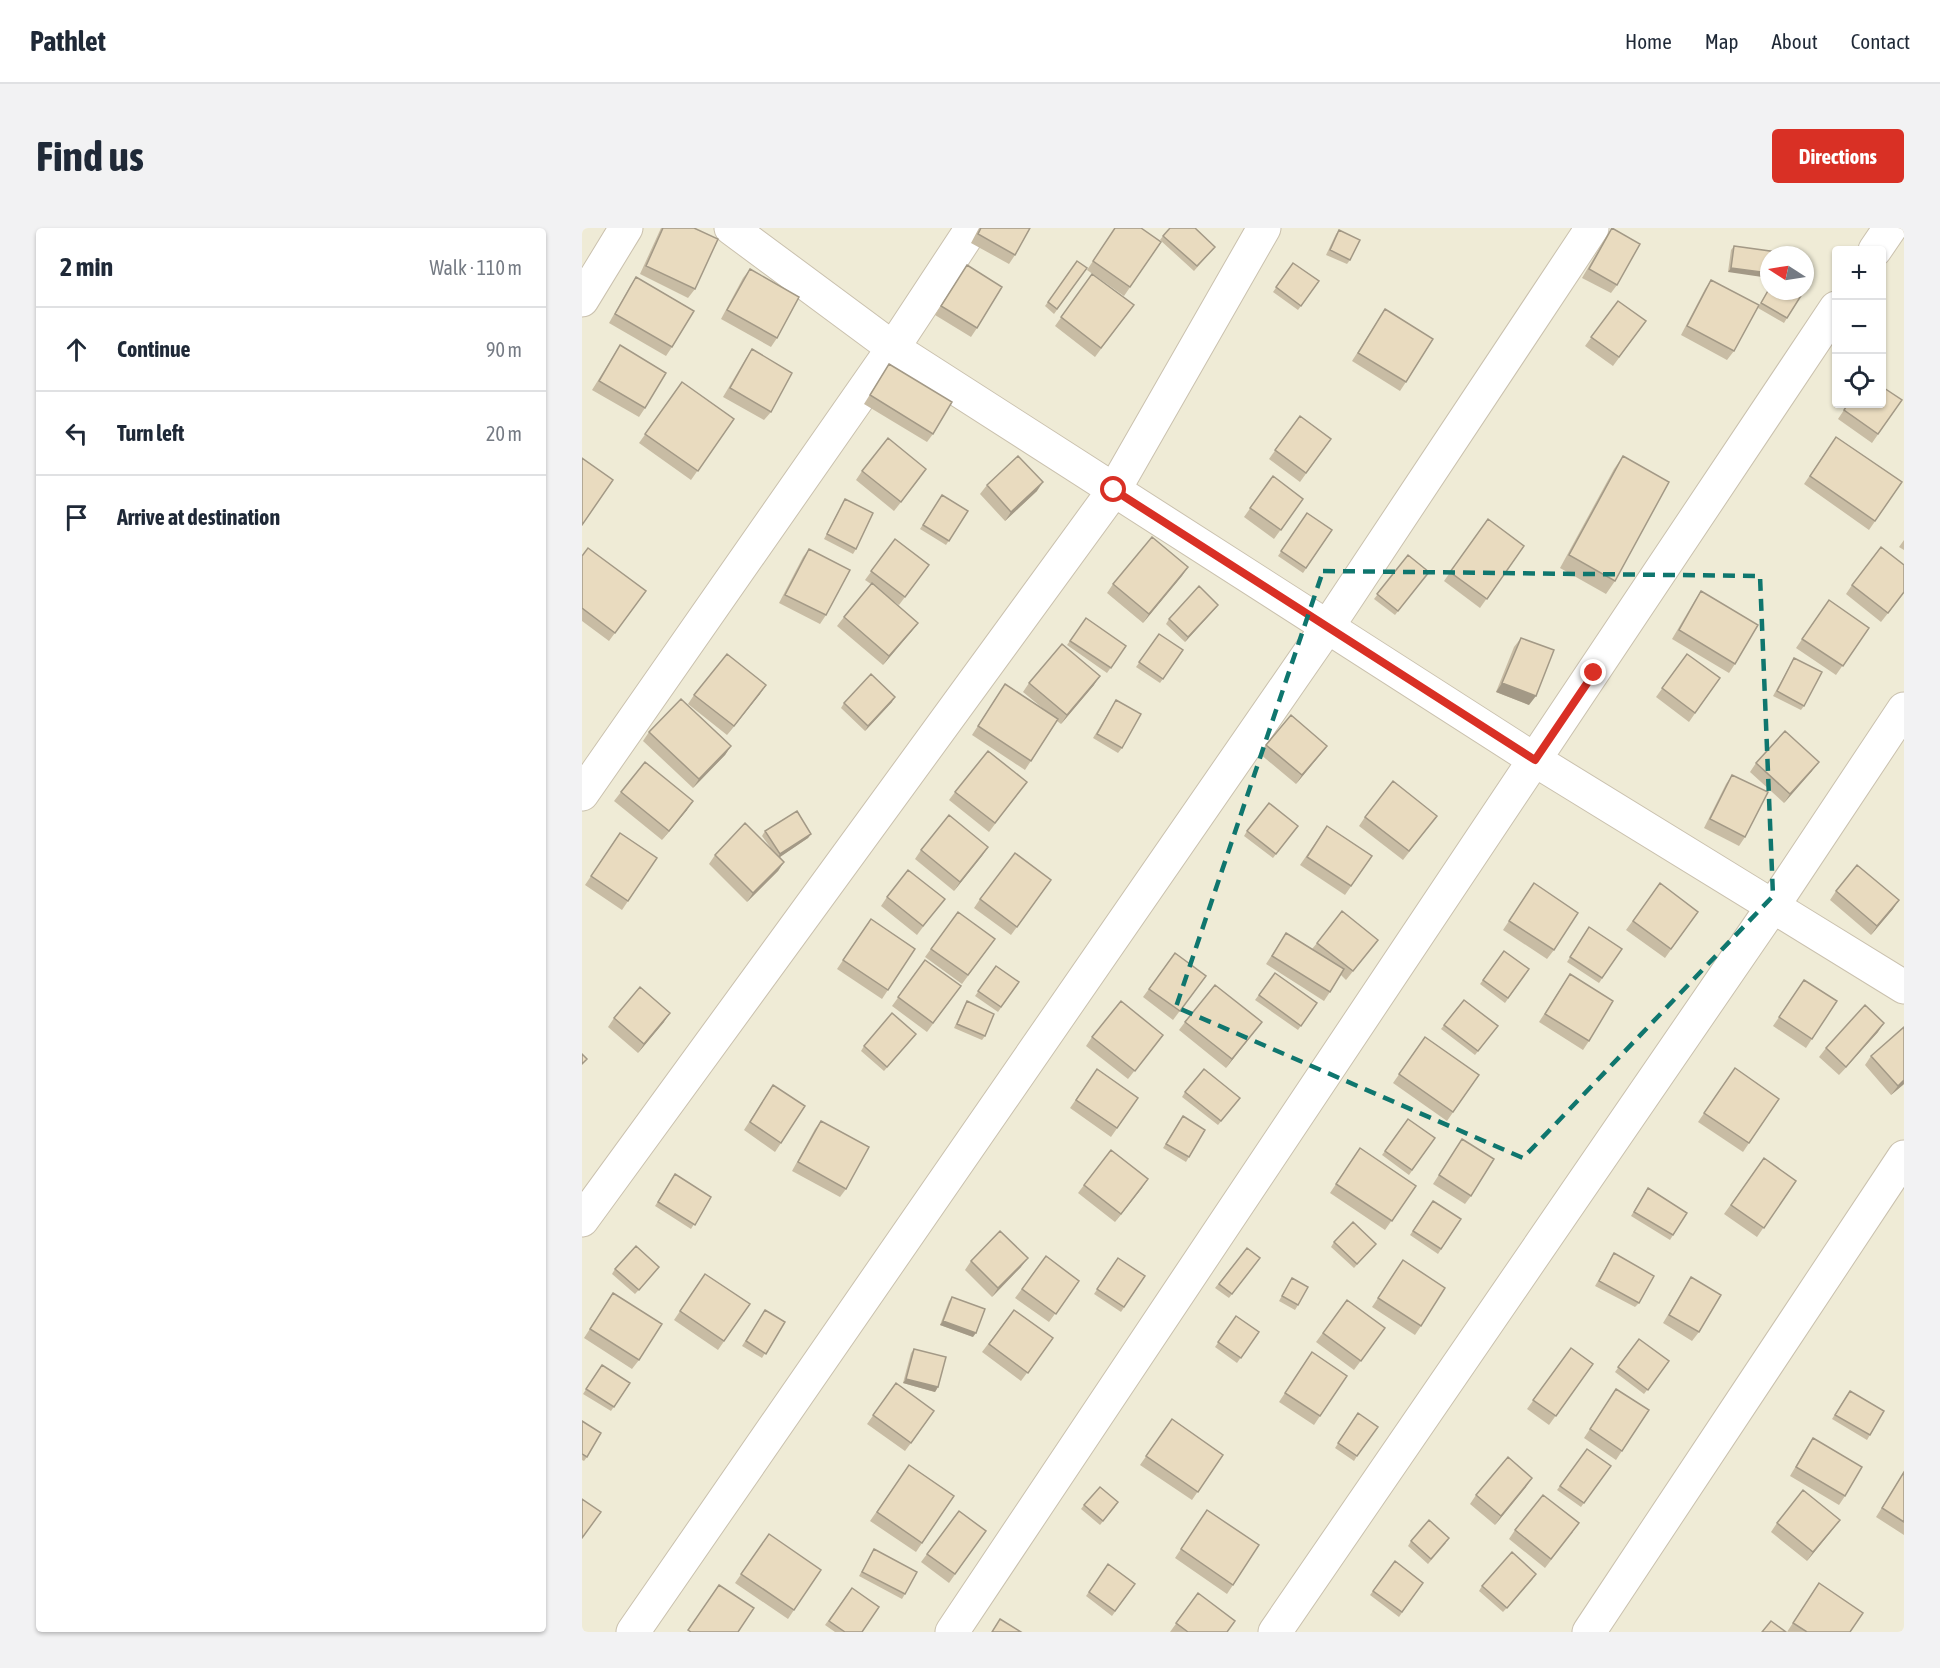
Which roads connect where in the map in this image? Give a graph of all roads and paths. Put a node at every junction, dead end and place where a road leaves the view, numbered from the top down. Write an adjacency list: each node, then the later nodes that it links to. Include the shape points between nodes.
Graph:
1 (626, 228): 8 (street)
2 (730, 228): 10 (street)
3 (972, 228): 10 (street)
4 (1264, 228): 11 (street)
5 (1592, 228): 12 (street)
6 (1890, 228): 7 (street)
7 (1878, 246)
8 (582, 300)
9 (1832, 315): 14 (street)
10 (893, 348): 11 (street); 15 (street)
11 (1114, 490): 12 (street); 19 (street)
12 (1328, 626): 14 (street); 20 (street)
13 (1904, 709): 16 (street)
14 (1535, 760): 16 (street); 21 (street)
15 (582, 794)
16 (1773, 906): 17 (street); 22 (street)
17 (1904, 987)
18 (1904, 1157): 23 (street)
19 (582, 1220)
20 (633, 1632)
21 (952, 1632)
22 (1275, 1632)
23 (1589, 1632)

